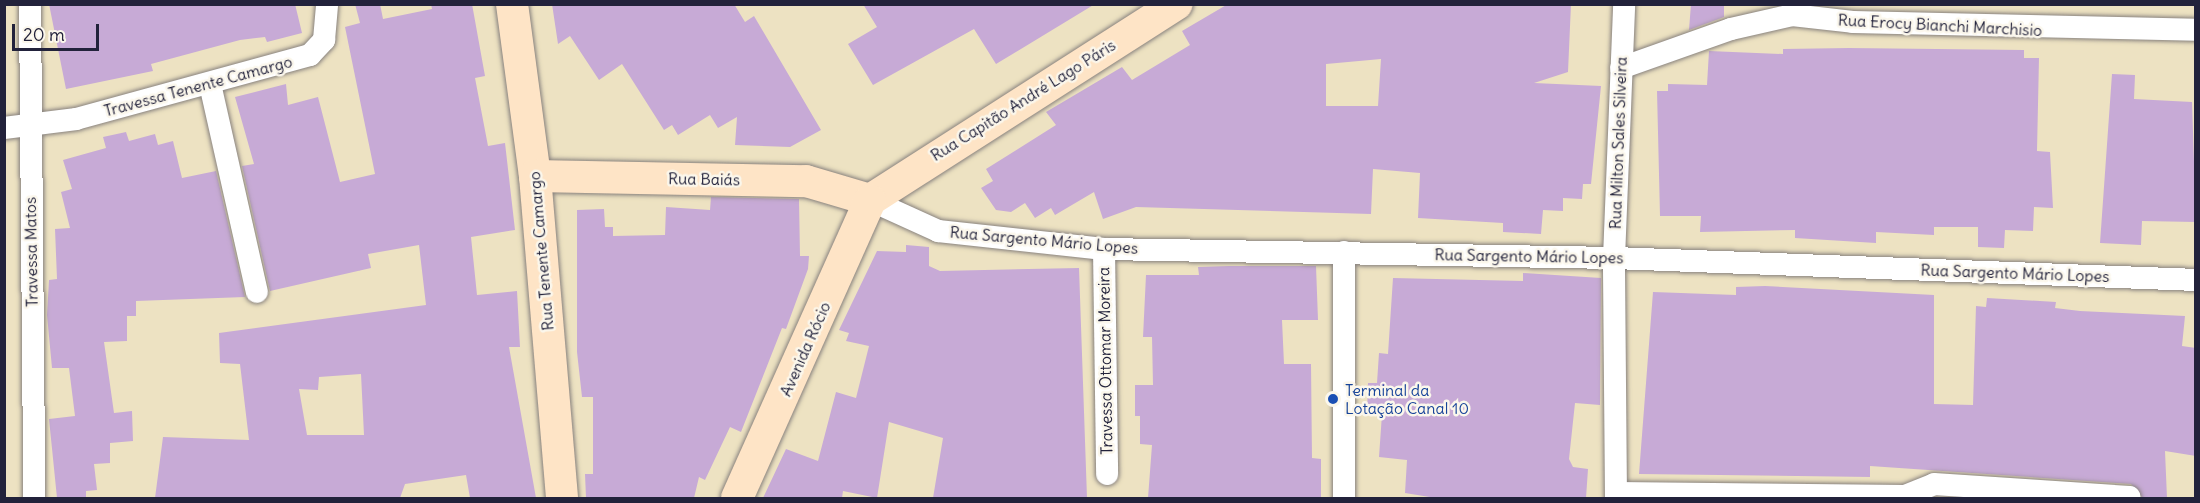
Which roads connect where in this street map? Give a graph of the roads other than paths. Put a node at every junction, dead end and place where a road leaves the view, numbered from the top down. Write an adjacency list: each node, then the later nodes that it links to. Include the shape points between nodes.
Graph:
1 (30, 4): 10 (street, Travessa Matos)
2 (327, 4): 8 (street, Travessa Tenente Camargo, via 324,40 310,55)
3 (512, 4): 11 (street, Rua Tenente Camargo)
4 (1177, 4): 12 (street, Rua Capitão André Lago Páris)
5 (1624, 4): 7 (street, Rua Milton Sales Silveira)
6 (2196, 30): 7 (street, Rua Erocy Bianchi Marchisio, via 2077,31 1792,15 1731,29)
7 (1620, 68): 15 (street, Rua Milton Sales Silveira)
8 (210, 84): 10 (street, Travessa Tenente Camargo); 17 (street)
9 (4, 128): 10 (street, Travessa Tenente Camargo)
10 (29, 128): 21 (street, Travessa Matos)
11 (535, 176): 12 (street, Rua Baiás, via 806,181); 22 (street, Rua Tenente Camargo)
12 (870, 200): 13 (street, Rua Sargento Mário Lopes, via 938,231); 23 (street, Avenida Rócio)
13 (1104, 249): 14 (street, Rua Sargento Mário Lopes); 18 (street, Travessa Ottomar Moreira)
14 (1344, 252): 15 (street, Rua Sargento Mário Lopes); 24 (street)
15 (1614, 258): 16 (street, Rua Sargento Mário Lopes); 19 (street, Rua Milton Sales Silveira)
16 (2196, 280)
17 (257, 292)
18 (1107, 474)
19 (1616, 496): 20 (street, via 1905,496 1934,484)
20 (2130, 497)
21 (34, 498)
22 (562, 498)
23 (737, 498)
24 (1344, 498)

